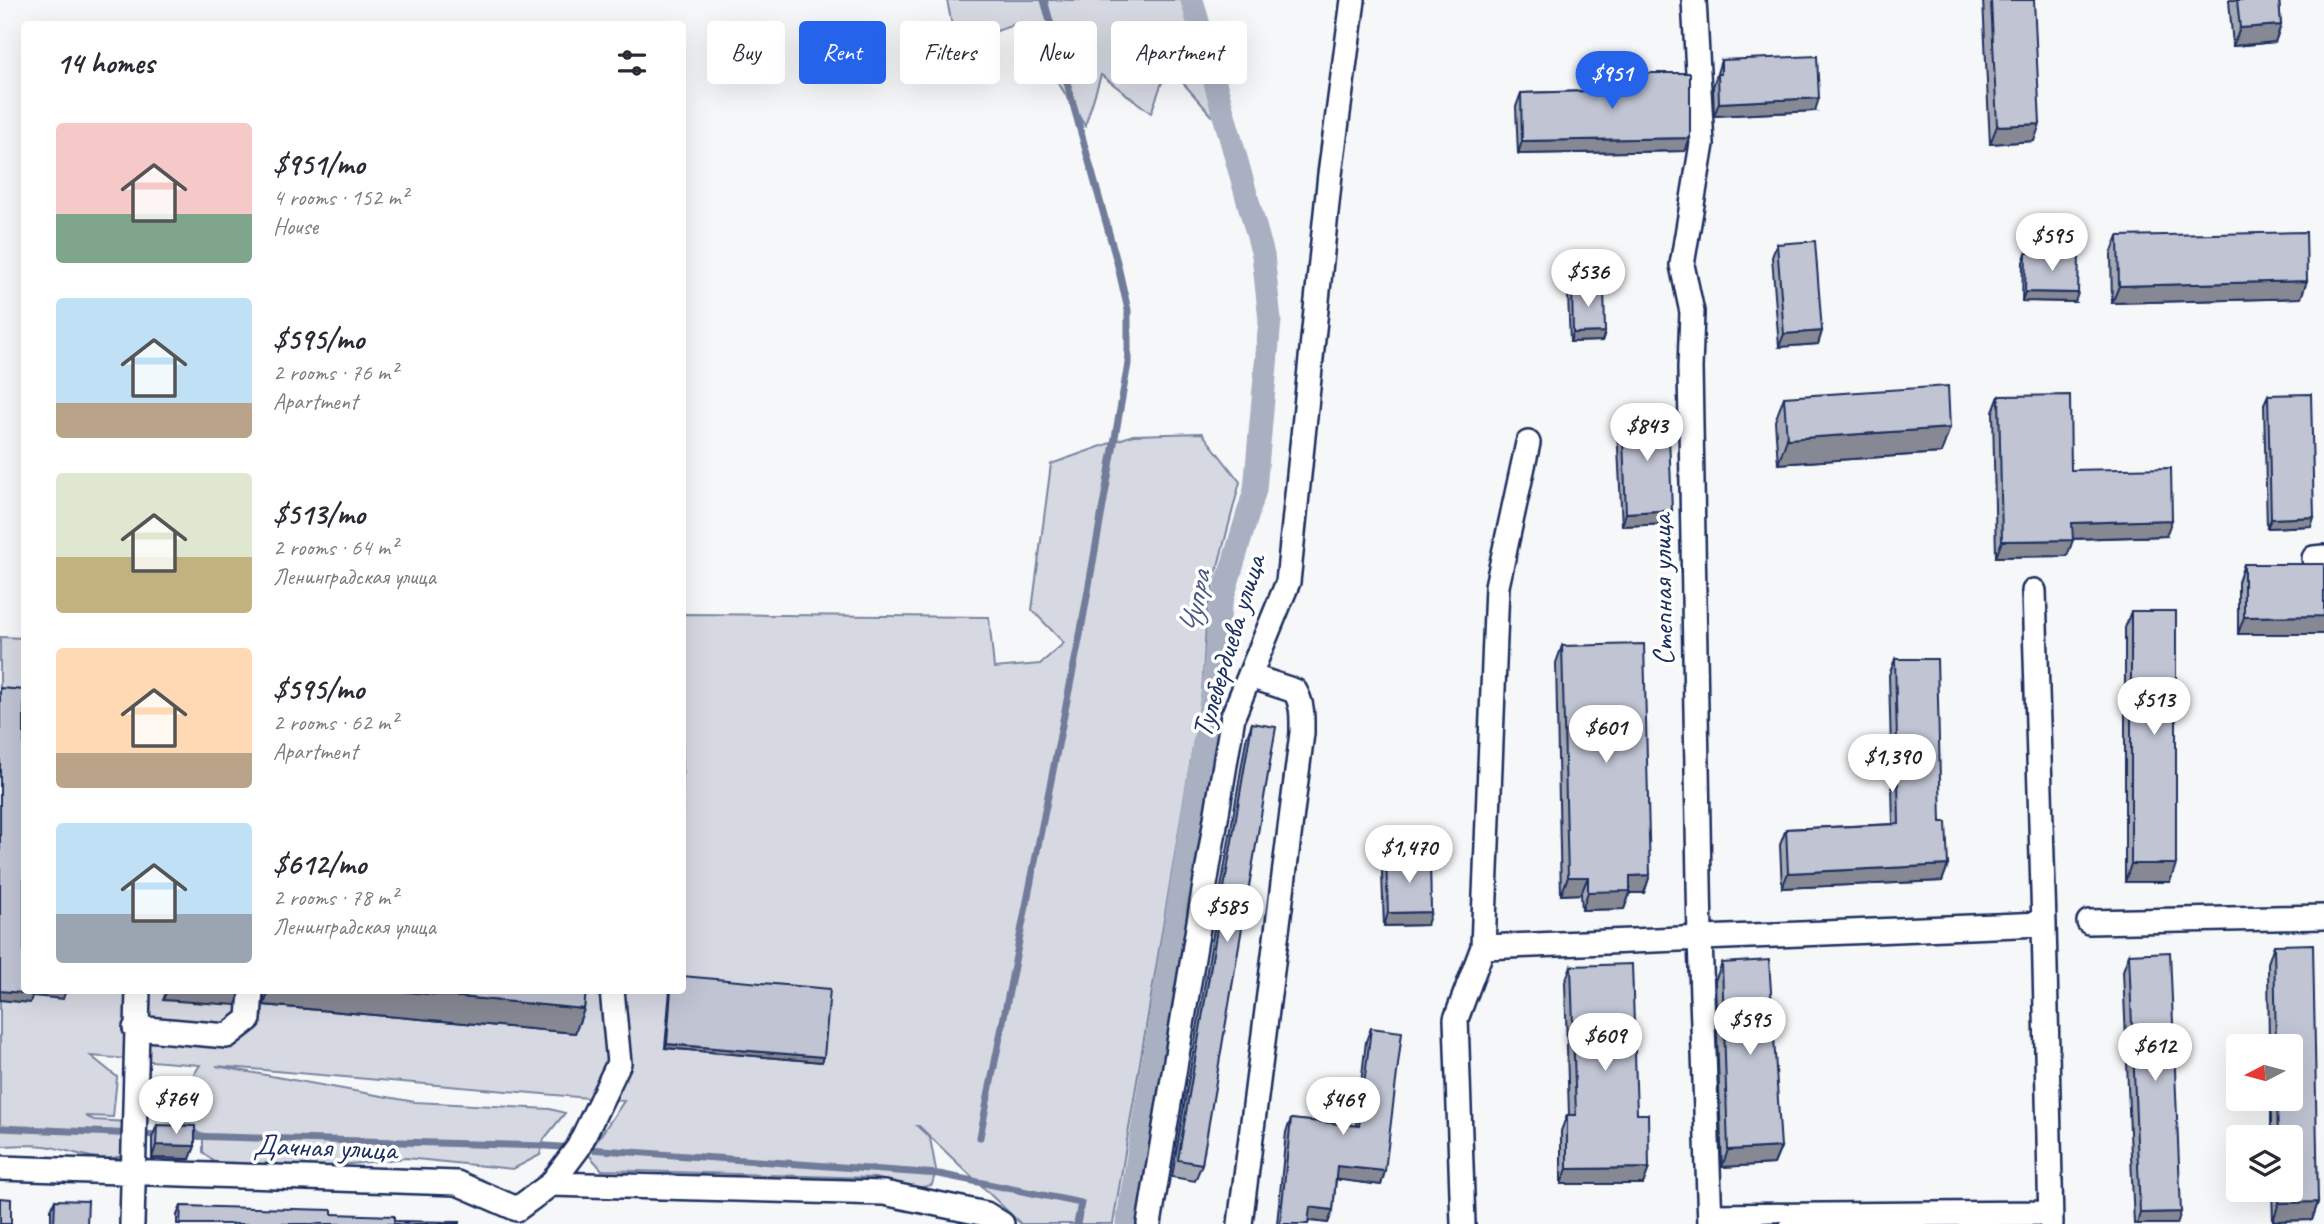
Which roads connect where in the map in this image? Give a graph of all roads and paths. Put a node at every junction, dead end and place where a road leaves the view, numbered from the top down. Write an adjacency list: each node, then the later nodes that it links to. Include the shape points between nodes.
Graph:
1 (1353, 0): 5 (street, Тулебердиева улица, via 1330,174 1288,582)
2 (1694, 0): 9 (street, Степная улица, via 1702,145 1682,265 1692,312)
3 (1528, 443): 10 (street, via 1497,586)
4 (2034, 590): 8 (street)
5 (1250, 676): 23 (street, Тулебердиева улица, via 1233,716); 24 (street, via 1295,691 1301,703 1302,733)
6 (2324, 917): 7 (street)
7 (2089, 922)
8 (2044, 924): 9 (street); 19 (street)
9 (1700, 939): 10 (street); 20 (street, Степная улица)
10 (1483, 947): 25 (street, via 1456,1019)
11 (138, 994): 14 (street)
12 (251, 994): 14 (street, via 249,1019 227,1036)
13 (612, 994): 17 (street, via 619,1063 578,1148)
14 (135, 1028): 16 (street)
15 (0, 1168): 16 (street, Дачная улица)
16 (132, 1173): 18 (street, Дачная улица, via 457,1183); 21 (street)
17 (551, 1184): 18 (street); 22 (street, via 884,1193 986,1214)
18 (517, 1216)
19 (2050, 1218): 20 (street)
20 (1710, 1220)
21 (132, 1224)
22 (1002, 1224)
23 (1149, 1224)
24 (1240, 1224)
25 (1463, 1224)

